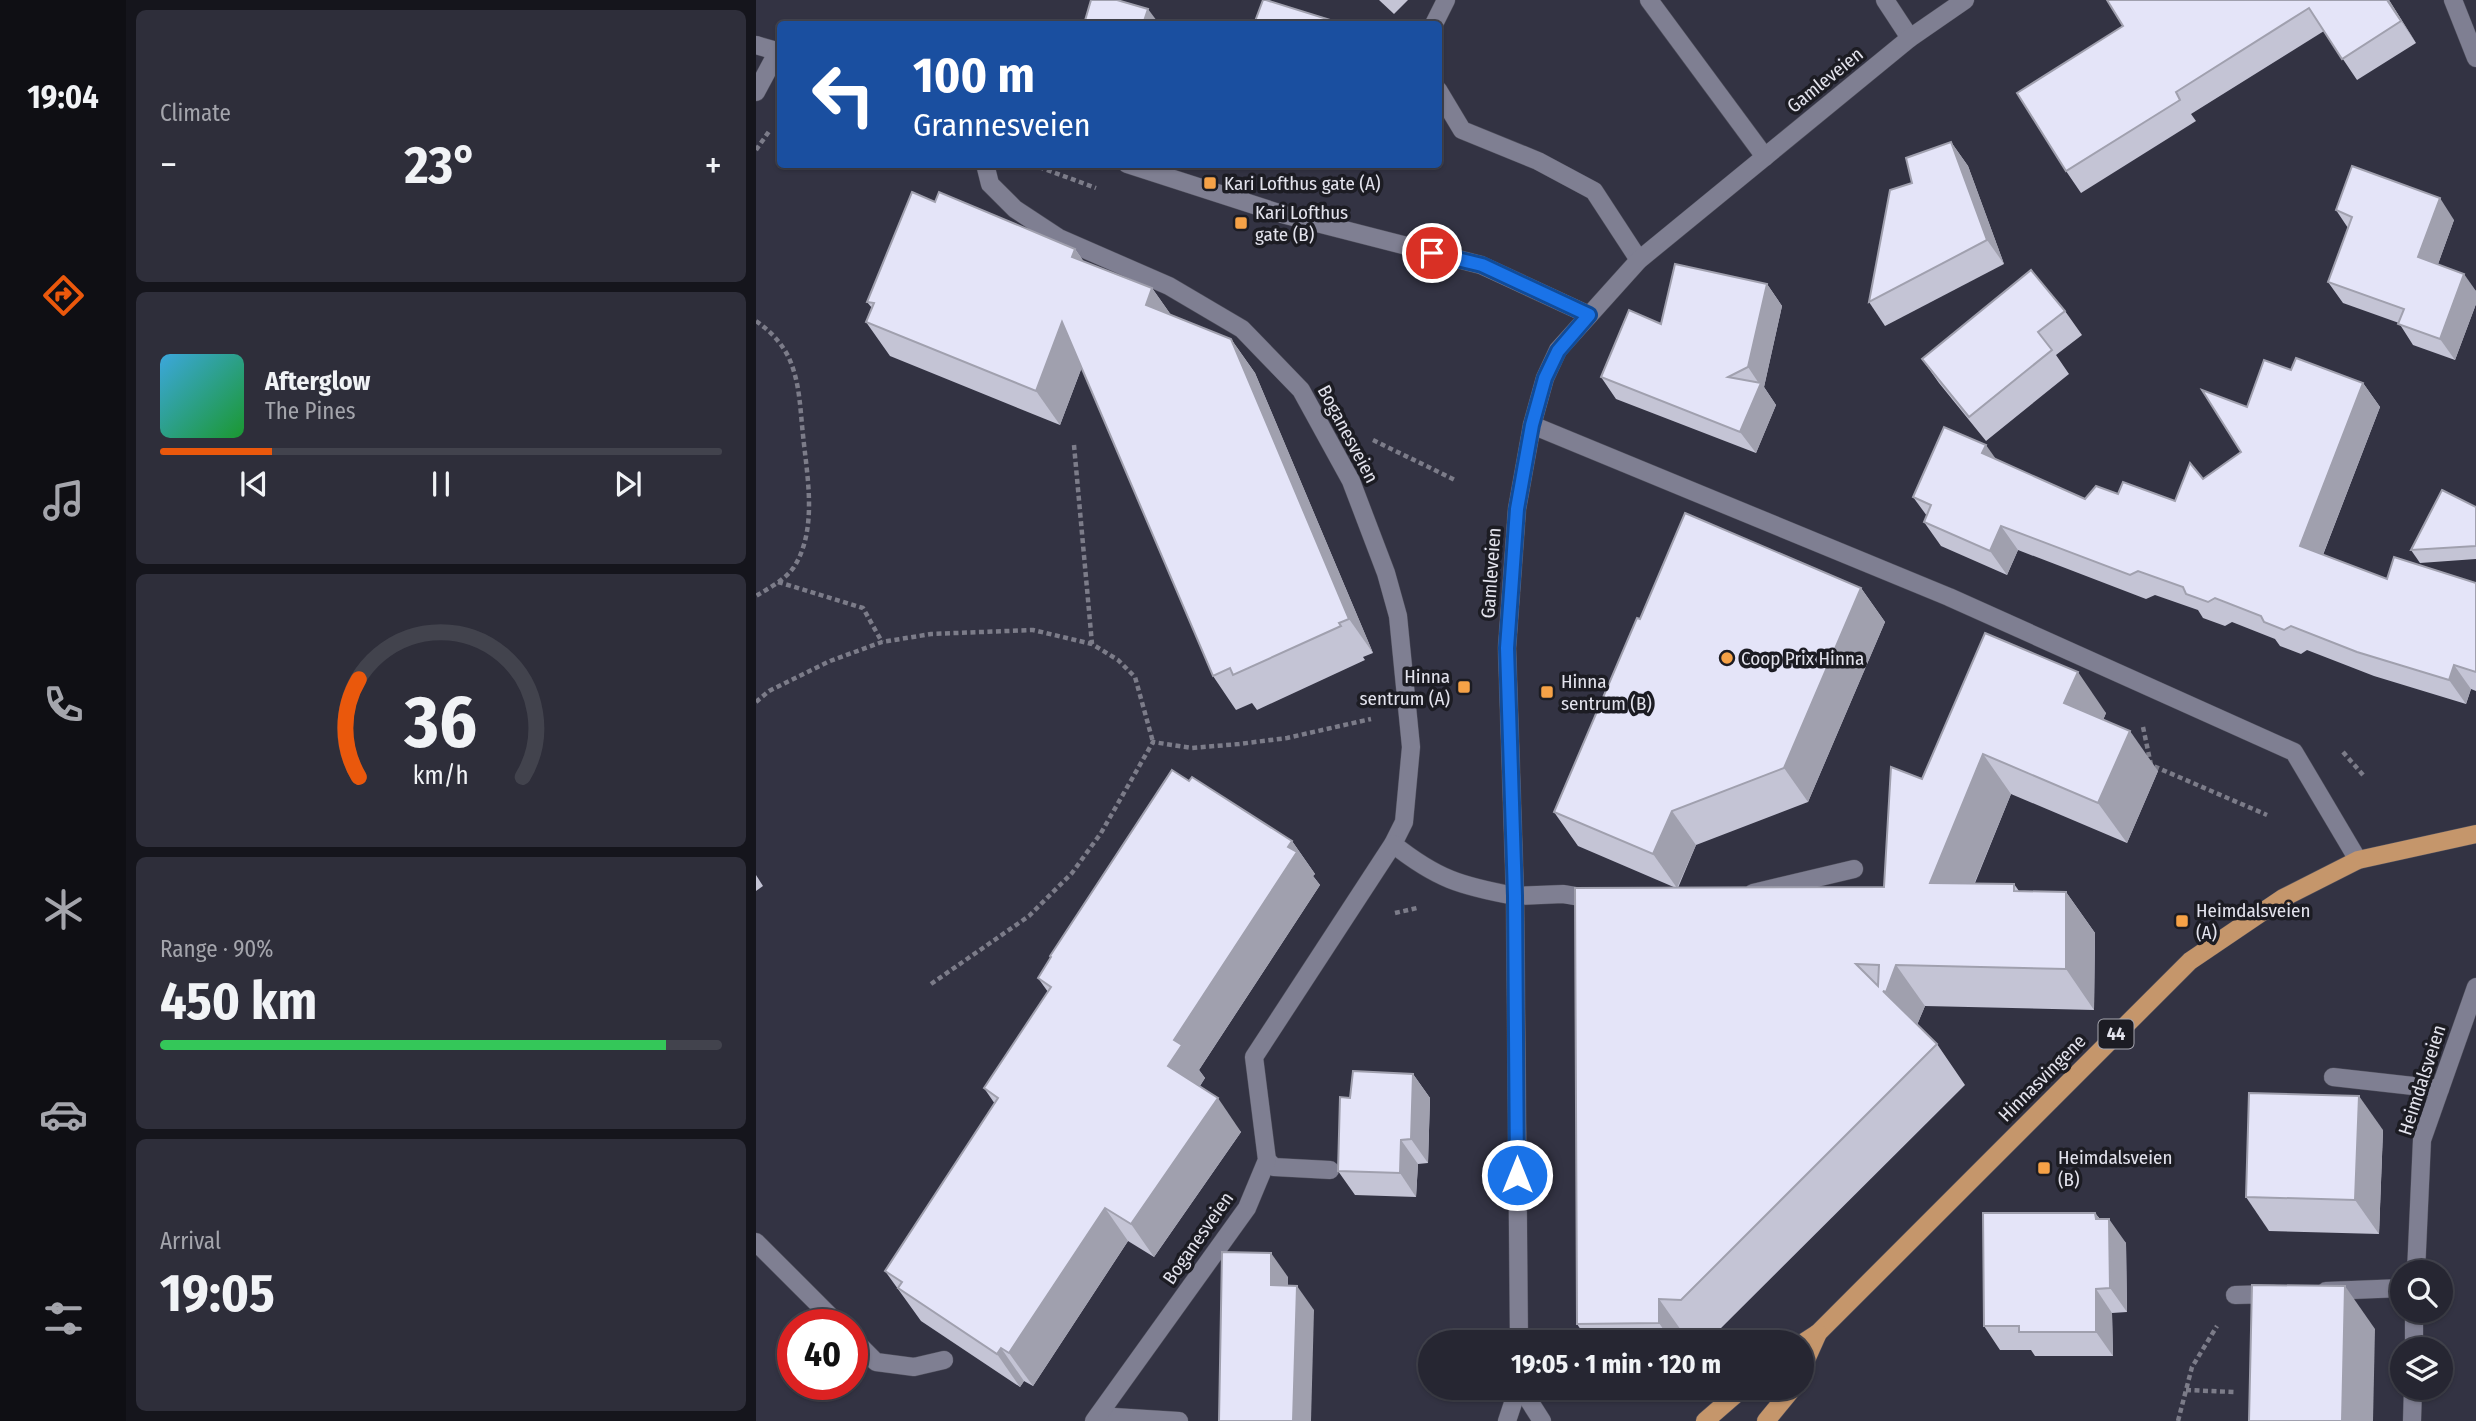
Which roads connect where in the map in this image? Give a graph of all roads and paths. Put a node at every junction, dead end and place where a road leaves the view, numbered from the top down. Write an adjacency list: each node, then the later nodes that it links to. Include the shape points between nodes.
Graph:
1 (1446, 0): 6 (street)
2 (1649, 0): 14 (street)
3 (1885, 0): 7 (street)
4 (1965, 0): 7 (street, Gamleveien)
5 (2453, 0): 11 (street)
6 (1436, 21)
7 (1910, 38): 14 (street, Gamleveien)
8 (756, 45): 9 (street)
9 (777, 51)
10 (777, 55): 12 (street)
11 (2476, 58)
12 (756, 92)
13 (1442, 97): 17 (street, via 1462,130 1538,161 1594,191)
14 (1765, 157): 17 (street, Gamleveien)
15 (986, 168): 20 (street, Boganesveien, via 990,184 1003,200 1059,238 1169,286 1242,329 1301,390)
16 (1139, 168): 18 (street, via 1282,214 1482,265)
17 (1639, 260): 18 (street, Gamleveien)
18 (1589, 315): 21 (street, Gamleveien, via 1558,351)
19 (756, 321): 24 (path, via 777,338 789,357 798,384 806,456 806,531 794,567)
20 (1318, 419): 23 (path, via 1360,433); 29 (street, Boganesveien, via 1351,481 1386,573 1398,616)
21 (1532, 425): 35 (street, via 1950,597 2294,752); 38 (street, Gamleveien, via 1517,509 1507,648)
22 (1074, 445): 27 (path)
23 (1457, 481)
24 (778, 582): 25 (path); 26 (path, via 863,608)
25 (756, 596)
26 (882, 642): 27 (path, via 931,634 1033,631); 28 (path, via 830,661)
27 (1092, 643): 31 (path, via 1135,677)
28 (756, 702)
29 (1409, 709): 31 (path, via 1287,738 1192,748); 34 (street, Boganesveien, via 1408,794 1404,822)
30 (2141, 723): 32 (path, via 2151,765)
31 (1153, 741): 42 (path, via 1101,833 1072,873 1030,916)
32 (2267, 815)
33 (2476, 834): 35 (main road, Hinnasvingene / 44)
34 (1393, 844): 37 (street, Boganesveien); 38 (street, via 1438,876)
35 (2358, 860): 54 (main road, Hinnasvingene / 44, via 2283,898 2190,961)
36 (1854, 869): 39 (street)
37 (1360, 894): 41 (path, via 1386,916); 46 (street, Boganesveien, via 1254,1057)
38 (1515, 896): 40 (street, via 1563,894); 53 (street, Gamleveien)
39 (1738, 896)
40 (1612, 902)
41 (1422, 909)
42 (931, 984)
43 (2476, 986): 45 (street, Heimdalsveien)
44 (2333, 1077): 45 (street)
45 (2440, 1089): 49 (street, Heimdalsveien, via 2422,1140)
46 (1267, 1160): 47 (street, via 1274,1167); 66 (street, Boganesveien, via 1247,1208)
47 (1330, 1170)
48 (756, 1242): 52 (street)
49 (2417, 1260)
50 (2390, 1289): 51 (street)
51 (2235, 1295): 59 (path, via 2192,1367)
52 (823, 1309)
53 (1519, 1330)
54 (1818, 1332): 55 (main road, Hinnasvingene / 44); 56 (main road, Hinnasvingene / 44)
55 (1814, 1335)
56 (1814, 1341)
57 (868, 1354): 58 (street, via 876,1362 915,1367)
58 (944, 1360)
59 (2186, 1390): 60 (path); 72 (path)
60 (2234, 1392)
61 (1515, 1400): 68 (street)
62 (1528, 1400): 69 (street)
63 (1729, 1400): 70 (main road)
64 (1783, 1400): 71 (main road)
65 (2413, 1400): 73 (street)
66 (1096, 1418): 67 (street)
67 (1179, 1421)
68 (1507, 1421)
69 (1542, 1421)
70 (1705, 1421)
71 (1766, 1421)
72 (2178, 1421)
73 (2412, 1421)

